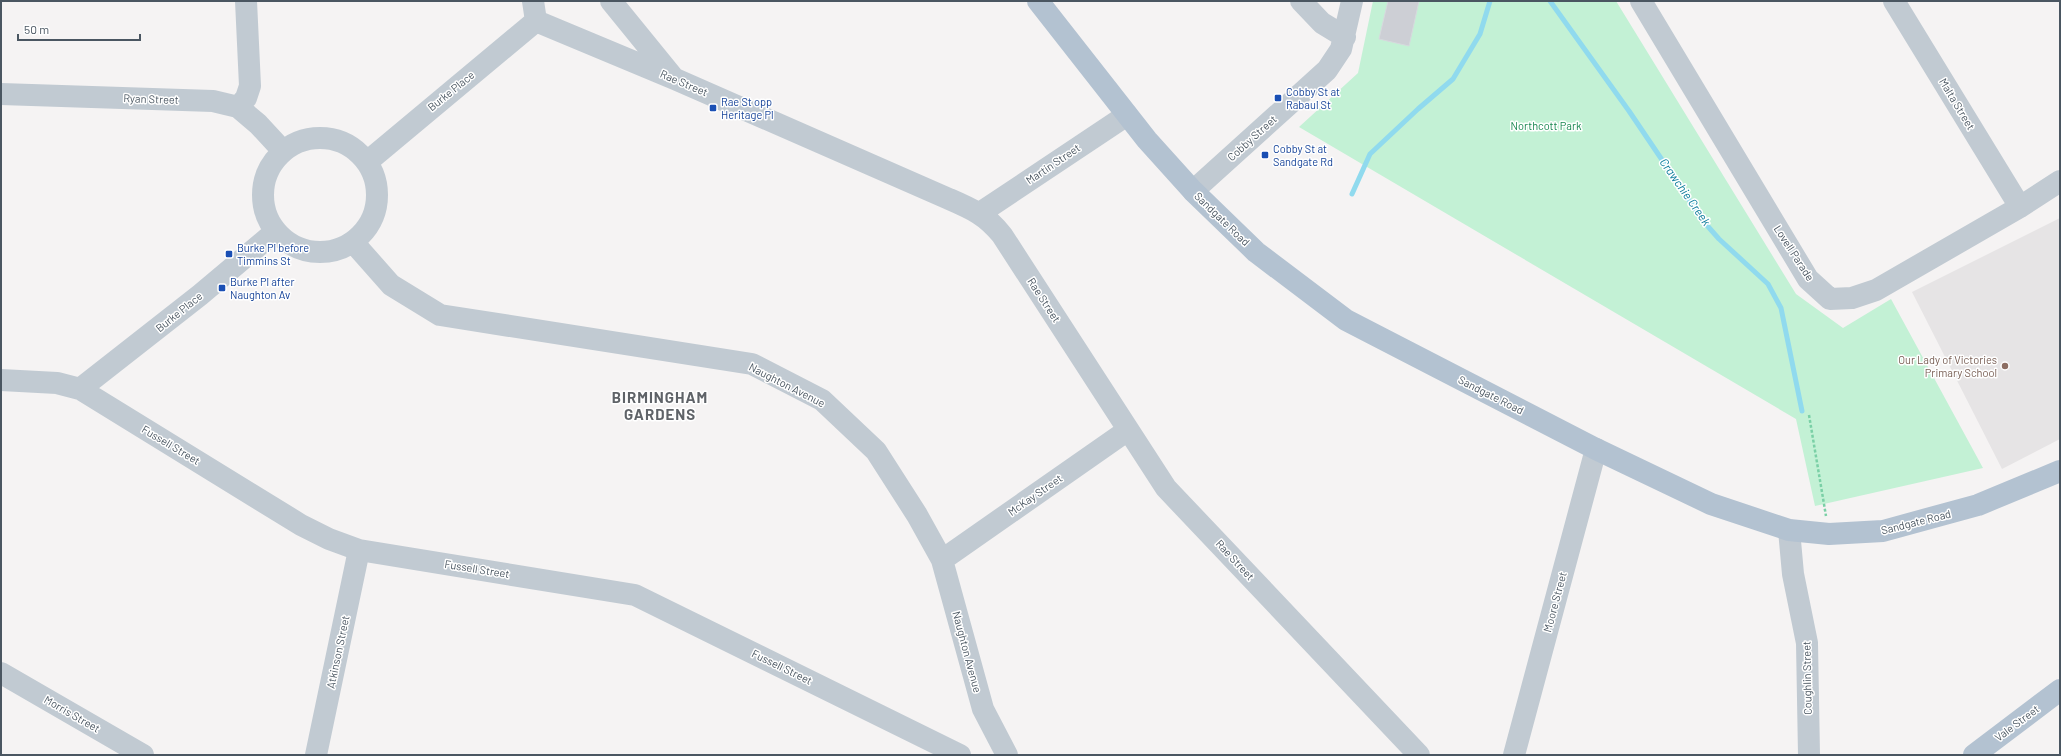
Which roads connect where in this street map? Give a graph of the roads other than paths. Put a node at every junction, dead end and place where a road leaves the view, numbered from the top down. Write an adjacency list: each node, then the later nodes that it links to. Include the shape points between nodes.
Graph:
1 (246, 1): 12 (street, via 250,86 246,98)
2 (611, 1): 10 (street)
3 (1038, 1): 13 (main road, Sandgate Road)
4 (1301, 1): 9 (street, via 1322,23)
5 (1352, 1): 9 (street, Cobby Street)
6 (1641, 1): 18 (street, Lovell Parade, via 1808,278 1830,299 1852,298 1876,290)
7 (1894, 1): 18 (street, Malta Street)
8 (535, 11): 10 (street, Rae Street); 15 (street, Burke Place)
9 (1345, 37): 17 (street, Cobby Street, via 1341,49 1327,70)
10 (675, 79): 19 (street, Rae Street)
11 (1, 94): 12 (street, Ryan Street, via 213,101)
12 (238, 107): 14 (street, Ryan Street)
13 (1127, 115): 17 (main road, Sandgate Road); 19 (street, Martin Street)
14 (283, 151): 15 (street, via 299,141 316,137 333,139 350,146); 20 (street, via 272,164 265,180 263,198 267,216)
15 (367, 162): 21 (street, via 374,173 378,192 375,211 367,228)
16 (2060, 181): 18 (street, Lovell Parade)
17 (1193, 191): 25 (main road, Sandgate Road, via 1256,252 1346,320)
18 (2020, 207)
19 (980, 213): 24 (street, Rae Street, via 1002,235)
20 (276, 231): 21 (street, via 304,250 321,252 338,249); 23 (street, Burke Place, via 200,295)
21 (353, 242): 29 (street, Naughton Avenue, via 391,285 440,314 752,364 822,400 876,451)
22 (1, 380): 23 (street, Fussell Street, via 57,383)
23 (80, 389): 28 (street, Fussell Street, via 301,525 328,539)
24 (1128, 430): 29 (street, McKay Street); 36 (street, Rae Street, via 1166,488)
25 (1596, 449): 27 (main road, Sandgate Road, via 1712,504); 37 (street, Moore Street)
26 (2060, 471): 27 (main road, Sandgate Road, via 1978,505 1883,531 1829,534)
27 (1789, 530): 38 (street, Coughlin Street, via 1793,574 1807,643)
28 (359, 550): 33 (street, Atkinson Street); 34 (street, Fussell Street, via 635,595)
29 (942, 560): 35 (street, Naughton Avenue, via 983,709)
30 (1, 673): 32 (street, Morris Street)
31 (2060, 690): 39 (main road, Vale Street)
32 (143, 755)
33 (316, 755)
34 (960, 755)
35 (1007, 755)
36 (1419, 755)
37 (1514, 755)
38 (1809, 755)
39 (1974, 755)

